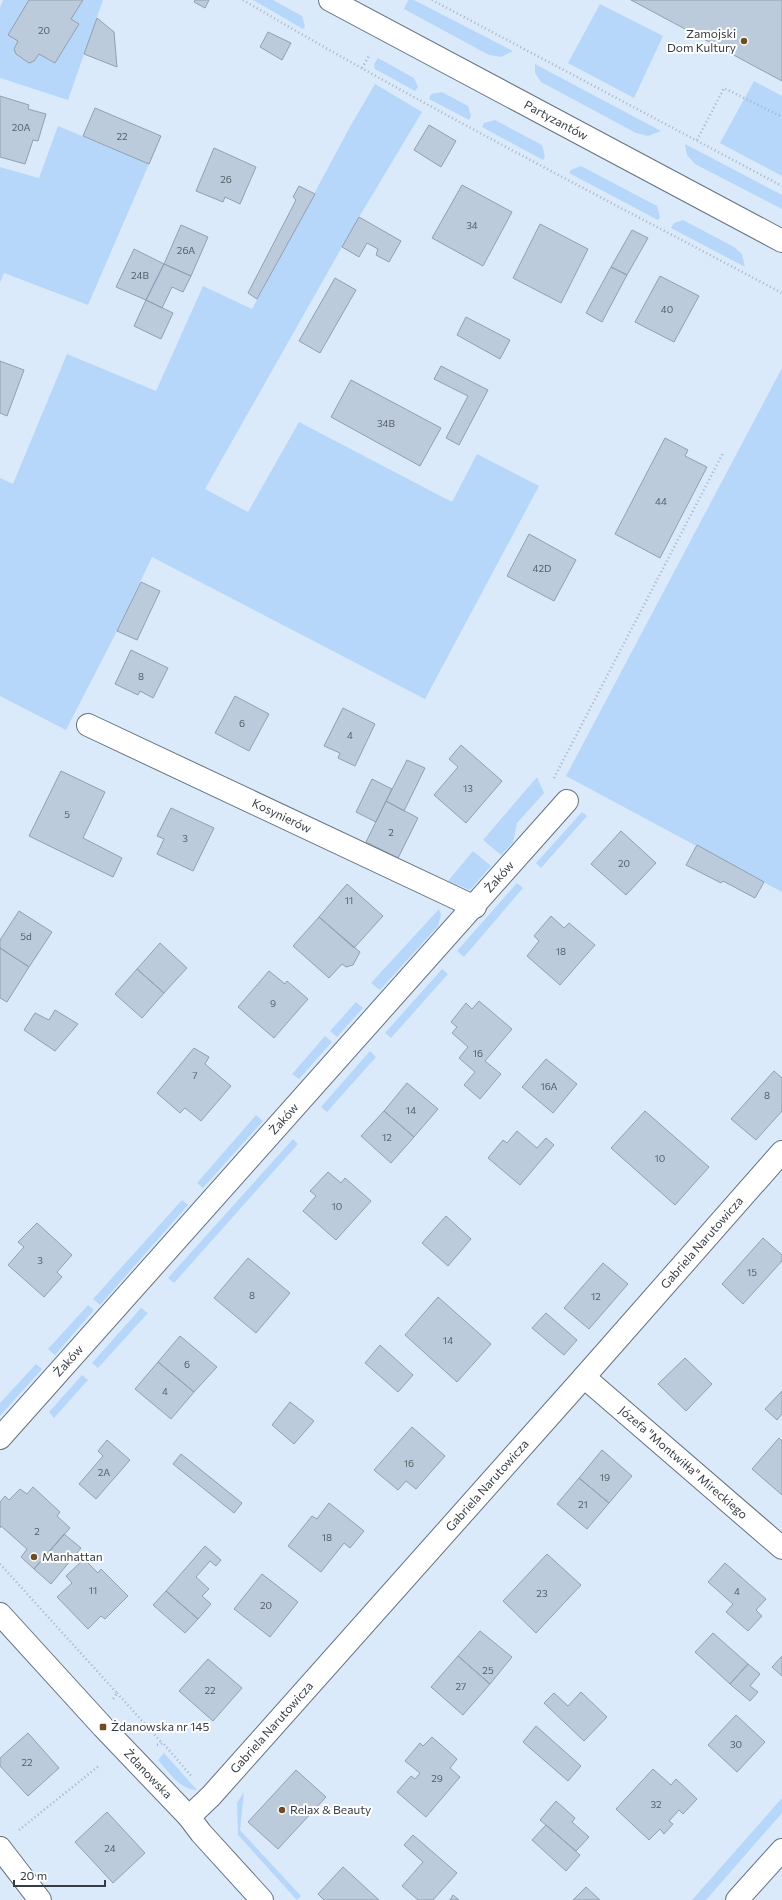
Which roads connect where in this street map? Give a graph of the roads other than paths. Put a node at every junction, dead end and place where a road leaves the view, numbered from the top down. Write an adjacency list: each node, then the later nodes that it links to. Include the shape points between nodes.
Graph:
1 (330, 0): 2 (street, Partyzantów)
2 (782, 241)
3 (88, 725): 5 (street, Kosynierów)
4 (567, 801): 5 (street, Żaków)
5 (475, 907): 8 (street, Żaków)
6 (782, 1152): 7 (street, Gabriela Narutowicza)
7 (584, 1377): 9 (street, Józefa "Montwiłła" Mireckiego); 11 (street, Gabriela Narutowicza, via 216,1790)
8 (0, 1438)
9 (782, 1548)
10 (0, 1614): 11 (street, Żdanowska)
11 (189, 1817): 15 (street, Żdanowska, via 200,1833)
12 (0, 1848): 14 (street)
13 (782, 1850): 16 (street)
14 (40, 1900)
15 (262, 1900)
16 (738, 1900)

